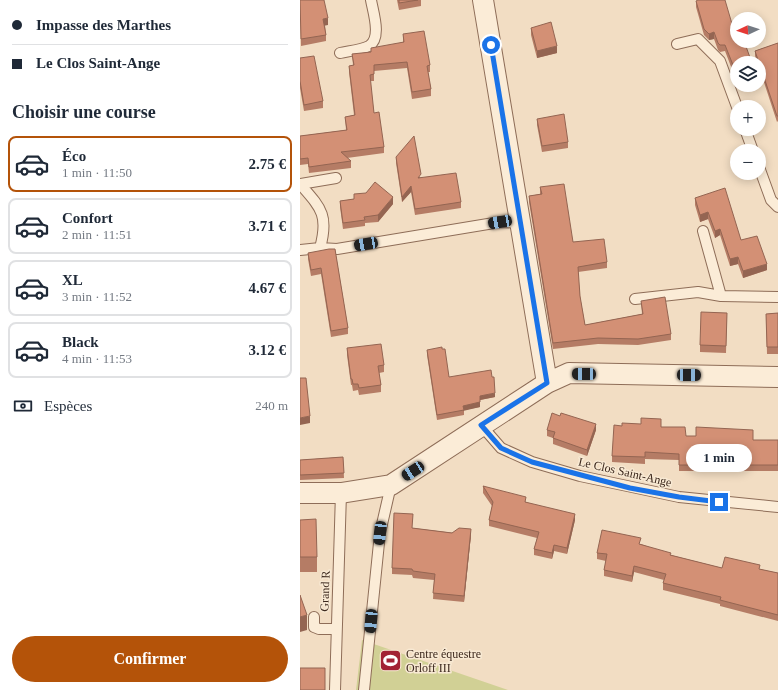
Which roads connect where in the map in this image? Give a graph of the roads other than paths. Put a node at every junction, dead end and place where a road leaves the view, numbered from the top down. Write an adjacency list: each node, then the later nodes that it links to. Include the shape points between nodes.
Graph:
1 (371, 0): 4 (lane, via 376,32 374,41 368,46)
2 (483, 0): 10 (street)
3 (677, 44): 5 (lane, via 698,40 720,61)
4 (340, 53)
5 (734, 100)
6 (336, 178): 8 (lane)
7 (764, 180): 9 (lane, via 771,200)
8 (300, 184): 12 (lane, via 323,214 324,232)
9 (778, 206)
10 (522, 224): 12 (lane, via 500,222 337,249); 18 (street)
11 (703, 231): 14 (lane)
12 (320, 248): 13 (lane)
13 (300, 250)
14 (721, 296): 15 (lane); 16 (lane, via 698,292)
15 (778, 297)
16 (635, 299)
17 (778, 377): 18 (street, via 569,373)
18 (547, 383): 19 (street)
19 (481, 425): 20 (street); 23 (lane, Le Clos Saint-Ange, via 501,448 532,462 580,476 679,497)
20 (391, 485): 22 (street); 27 (lane, via 380,533)
21 (300, 493): 22 (street)
22 (341, 493): 25 (lane, Grand R)
23 (778, 507)
24 (314, 617): 25 (lane, via 314,627)
25 (336, 629): 26 (lane, Grand R)
26 (334, 690)
27 (364, 690)

